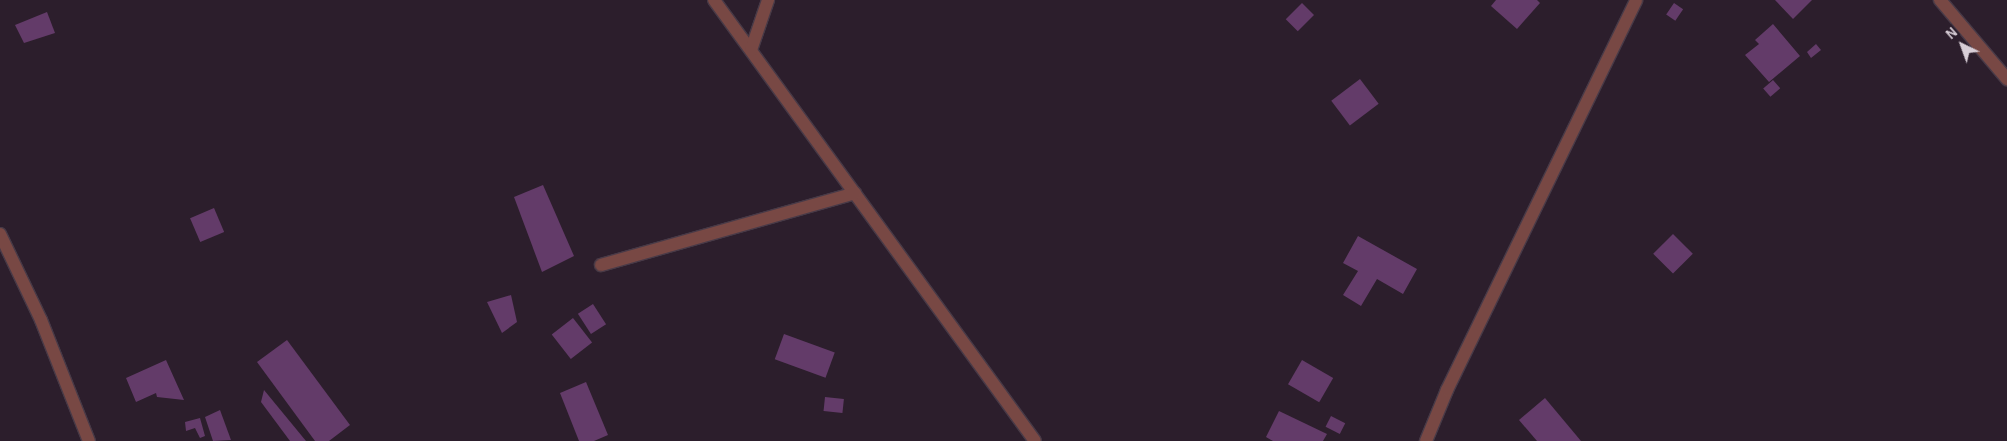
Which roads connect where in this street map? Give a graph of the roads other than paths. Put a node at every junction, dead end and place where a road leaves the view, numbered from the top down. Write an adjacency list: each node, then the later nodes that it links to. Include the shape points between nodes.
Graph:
1 (714, 0): 5 (street)
2 (768, 0): 5 (street)
3 (1636, 0): 12 (street, via 1447,390)
4 (1940, 0): 6 (street)
5 (751, 50): 7 (street)
6 (2007, 79)
7 (855, 193): 9 (street); 11 (street)
8 (0, 234): 10 (street, via 41,320)
9 (601, 265)
10 (89, 441)
11 (1035, 441)
12 (1426, 441)

